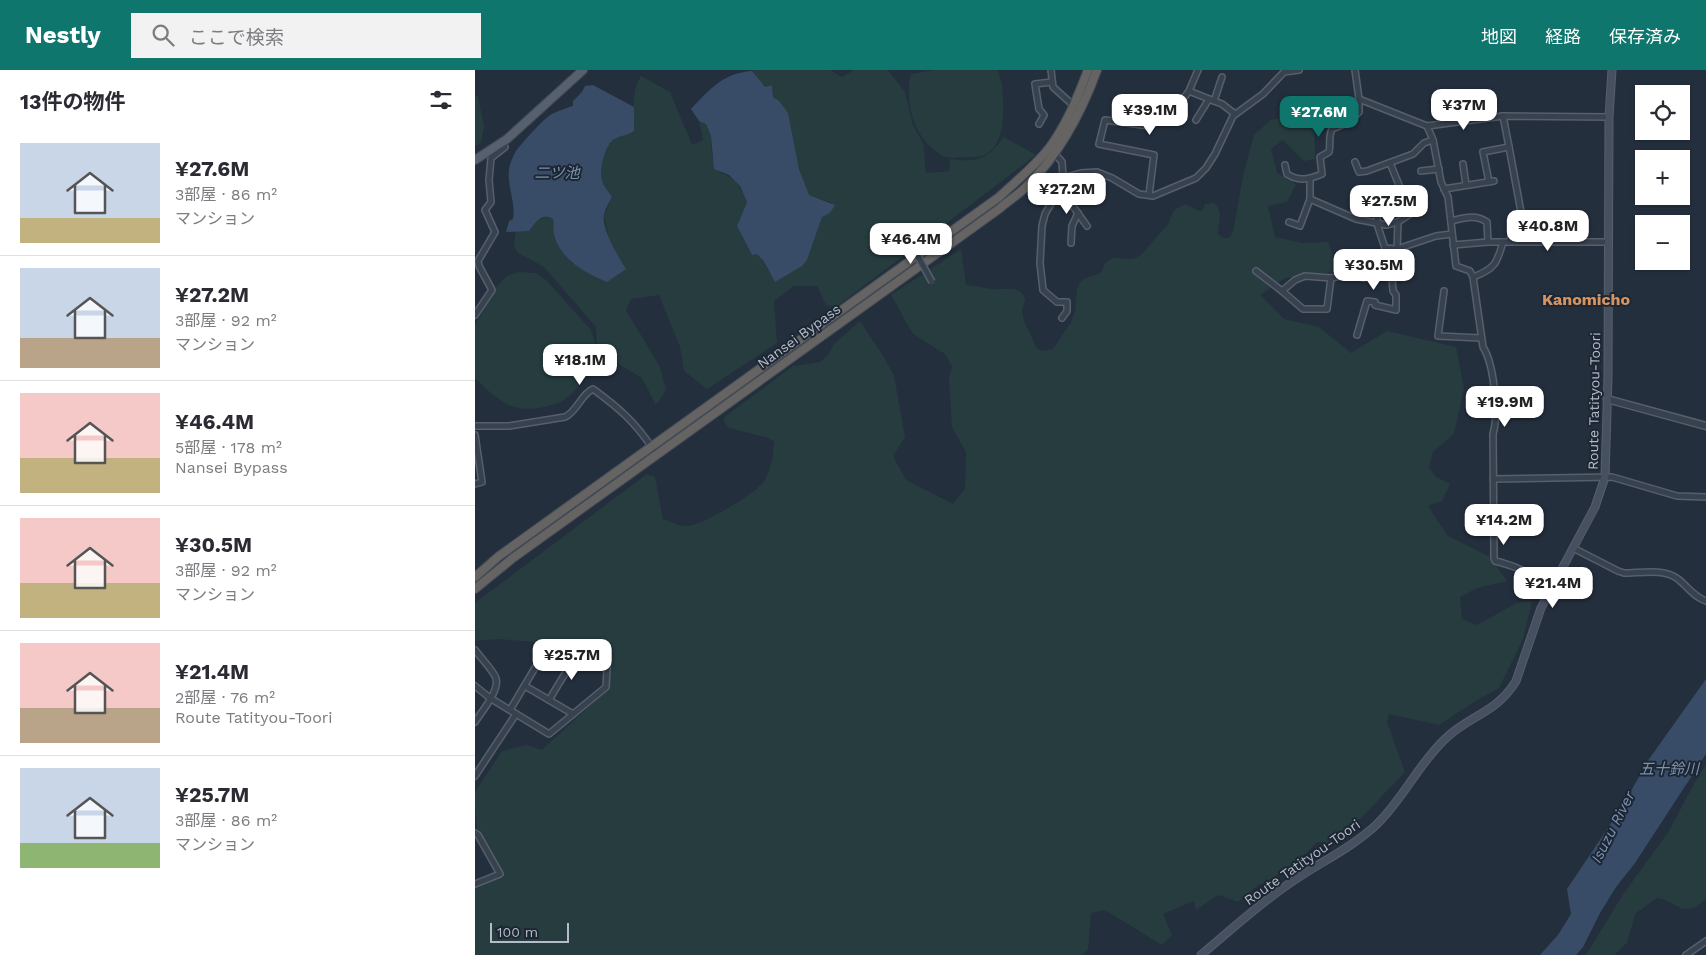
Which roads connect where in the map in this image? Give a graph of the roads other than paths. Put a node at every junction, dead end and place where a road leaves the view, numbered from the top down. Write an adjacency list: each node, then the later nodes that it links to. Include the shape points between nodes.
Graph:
1 (583, 70): 22 (main road)
2 (1051, 70): 10 (street)
3 (1087, 70): 14 (highway, Nansei Bypass)
4 (1097, 70): 24 (highway, Nansei Bypass, via 1079,115)
5 (1198, 70): 11 (street)
6 (1299, 70): 15 (street, via 1284,72 1263,94)
7 (1355, 70): 12 (street)
8 (1612, 70): 17 (main road, Route Tatityou-Toori)
9 (1221, 77): 13 (street)
10 (1052, 82): 14 (street, via 1053,87); 19 (street, via 1035,84 1043,115)
11 (1189, 91): 13 (street); 37 (street, via 1178,106 1152,118 1149,126 1105,120 1099,144 1154,155)
12 (1359, 99): 20 (street); 33 (street, via 1359,112 1349,122 1332,129 1329,135 1329,152 1320,157 1322,174)
13 (1212, 100): 15 (street); 18 (street)
14 (1074, 106): 71 (highway, Nansei Bypass, via 1051,145 999,197)
15 (1235, 114): 37 (street, via 1215,154 1196,178)
16 (1503, 116): 17 (street); 20 (street); 23 (street)
17 (1609, 117): 50 (main road, Route Tatityou-Toori)
18 (1195, 120)
19 (1039, 124)
20 (1427, 126): 21 (street)
21 (1433, 140): 27 (street, via 1424,143 1413,154); 30 (street)
22 (502, 142): 25 (main road); 63 (street, via 505,146 491,158 491,202 485,210 495,232 478,261 492,290)
23 (1509, 147): 34 (street, via 1483,152 1491,181); 49 (street, via 1521,212)
24 (1055, 154): 32 (street, via 1063,162); 71 (highway, Nansei Bypass, via 1025,187 999,209)
25 (475, 160)
26 (1355, 162): 27 (street, via 1359,172)
27 (1390, 163): 43 (street, via 1401,190 1409,196 1416,209)
28 (1463, 164): 34 (street)
29 (1285, 166): 33 (street, via 1287,174 1293,178)
30 (1439, 169): 31 (street); 35 (street)
31 (1421, 171)
32 (1063, 178): 36 (street); 37 (street, via 1097,172 1139,194)
33 (1310, 179): 38 (street)
34 (1466, 186): 35 (street)
35 (1444, 189): 41 (street)
36 (1058, 193): 40 (street); 64 (street, via 1043,219 1040,263 1043,290 1057,302 1067,302 1067,311)
37 (1149, 195)
38 (1310, 199): 42 (street, via 1300,226); 44 (street, via 1356,220)
39 (1376, 211): 44 (street)
40 (1078, 213): 45 (street); 51 (street)
41 (1451, 221): 46 (street); 48 (street, via 1480,218 1487,222)
42 (1289, 222)
43 (1399, 222): 44 (street); 53 (street)
44 (1377, 223): 53 (street, via 1385,248)
45 (1087, 226)
46 (1452, 234): 52 (street); 53 (street, via 1435,236)
47 (908, 238): 60 (street, bridge)
48 (1488, 242): 49 (street); 52 (street)
49 (1506, 242): 50 (street); 57 (street, via 1497,263 1487,272)
50 (1607, 242): 67 (main road, Route Tatityou-Toori)
51 (1071, 243)
52 (1453, 245): 57 (street, via 1456,266 1470,271)
53 (1397, 250): 54 (street)
54 (1389, 255): 55 (street); 65 (street, via 1396,310 1367,301)
55 (1364, 268): 58 (street); 59 (street)
56 (1255, 271): 61 (street)
57 (1473, 277): 66 (street)
58 (1331, 278): 61 (street, via 1305,276); 61 (street, via 1327,309 1303,309)
59 (1363, 278)
60 (931, 282)
61 (1283, 291)
62 (1444, 291): 66 (street, via 1438,336)
63 (475, 315)
64 (1062, 318)
65 (1357, 335)
66 (1481, 338): 73 (street, via 1488,354 1495,397)
67 (1607, 399): 69 (street); 72 (main road, Route Tatityou-Toori)
68 (475, 426): 71 (street, via 509,426 565,417 593,389 638,427)
69 (1706, 426)
70 (475, 435): 74 (street, via 482,482)
71 (654, 451): 77 (highway, Nansei Bypass, via 499,556); 78 (highway, Nansei Bypass)
72 (1605, 477): 73 (street); 75 (street, via 1677,496); 76 (main road, Route Tatityou-Toori, via 1595,507)
73 (1493, 479): 79 (street, via 1495,562 1517,567)
74 (475, 484)
75 (1706, 497)
76 (1573, 548): 79 (main road, Route Tatityou-Toori); 80 (street, via 1624,573 1665,572 1677,577)
77 (475, 577)
78 (475, 589)
79 (1548, 592): 94 (main road, Route Tatityou-Toori, via 1510,692 1492,709 1443,741 1395,803 1362,837 1269,898)
80 (1706, 601)
81 (475, 650): 85 (street, via 495,676 496,688)
82 (578, 652): 84 (street, via 545,651); 86 (street); 88 (street, via 608,652 606,687)
83 (475, 686): 85 (street)
84 (525, 686): 86 (street); 87 (street)
85 (490, 698): 87 (street); 89 (street)
86 (549, 700): 88 (street)
87 (513, 712): 88 (street, via 549,734); 90 (street)
88 (573, 714)
89 (475, 722)
90 (475, 776)
91 (475, 833): 92 (street, via 500,874)
92 (475, 884)
93 (1706, 940): 95 (street)
94 (1201, 955)
95 (1686, 955)

